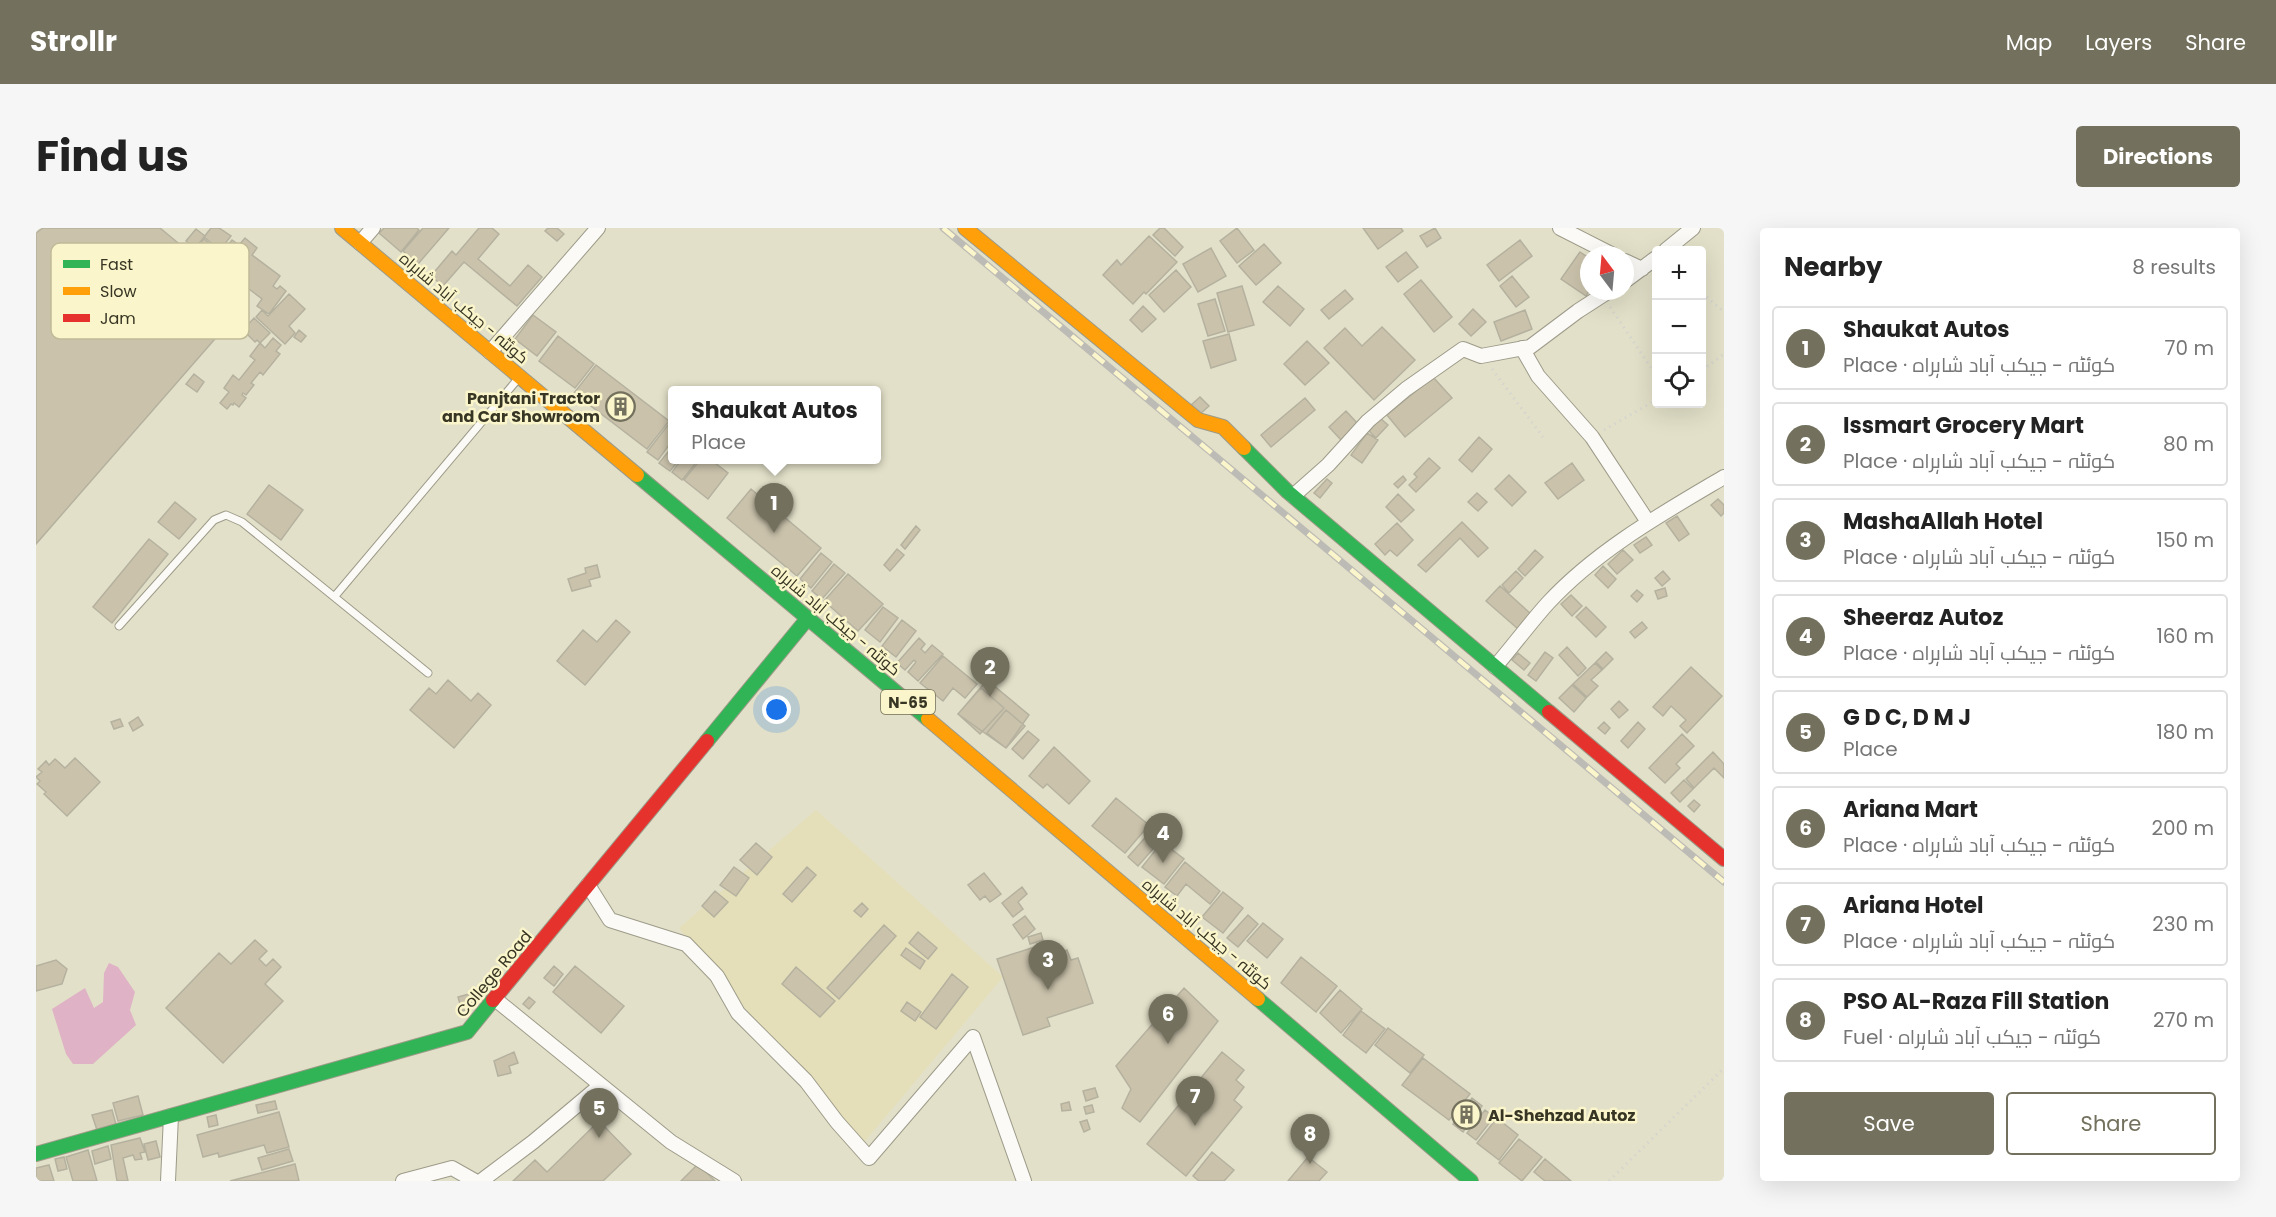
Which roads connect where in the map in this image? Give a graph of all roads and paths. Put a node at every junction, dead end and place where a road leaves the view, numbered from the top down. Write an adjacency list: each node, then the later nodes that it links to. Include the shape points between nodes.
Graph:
1 (342, 228): 7 (main road, کوئٹہ - جیکب آباد شاہراہ / N-65)
2 (373, 228): 7 (street)
3 (598, 228): 19 (street)
4 (964, 228): 29 (main road, via 1198,420 1223,427)
5 (1560, 228): 8 (street)
6 (1693, 228): 9 (street)
7 (360, 243): 19 (main road, کوئٹہ - جیکب آباد شاہراہ / N-65)
8 (1595, 246)
9 (1671, 246)
10 (1652, 261): 12 (street)
11 (1634, 265): 12 (street)
12 (1642, 269): 13 (street)
13 (1634, 275)
14 (1706, 297): 17 (path)
15 (1595, 300): 18 (street, via 1530,347)
16 (1610, 300): 23 (path)
17 (1724, 312)
18 (1522, 348): 21 (street); 27 (street, via 1538,376)
19 (490, 352): 24 (main road, کوئٹہ - جیکب آباد شاہراہ / N-65)
20 (1724, 354): 22 (path)
21 (1482, 356): 26 (path); 29 (street, via 1463,350 1406,389)
22 (1706, 366)
23 (1652, 368)
24 (520, 376): 31 (lane); 32 (main road, کوئٹہ - جیکب آباد شاہراہ / N-65)
25 (1652, 402): 27 (path)
26 (1543, 437)
27 (1592, 437): 30 (street)
28 (1724, 477): 30 (street)
29 (1293, 496): 34 (main road)
30 (1648, 522): 34 (street, via 1590,565 1549,602)
31 (335, 596): 33 (lane, via 242,522 226,515 214,520); 35 (lane)
32 (808, 618): 37 (main road, College Road); 49 (main road, کوئٹہ - جیکب آباد شاہراہ / N-65)
33 (119, 626)
34 (1495, 667): 36 (main road)
35 (428, 673)
36 (1724, 859)
37 (588, 885): 38 (main road, College Road); 48 (street, via 610,920 686,944 717,976 738,1012 806,1081 869,1158 973,1037)
38 (495, 999): 40 (street); 41 (main road, College Road, via 467,1032)
39 (1724, 1068): 50 (path)
40 (601, 1085): 46 (street); 47 (street, via 672,1142)
41 (171, 1116): 42 (main road, College Road); 43 (street)
42 (36, 1154)
43 (168, 1181)
44 (403, 1181): 45 (street, via 452,1168)
45 (475, 1181)
46 (481, 1181)
47 (734, 1181)
48 (1024, 1181)
49 (1471, 1181)
50 (1609, 1181)

